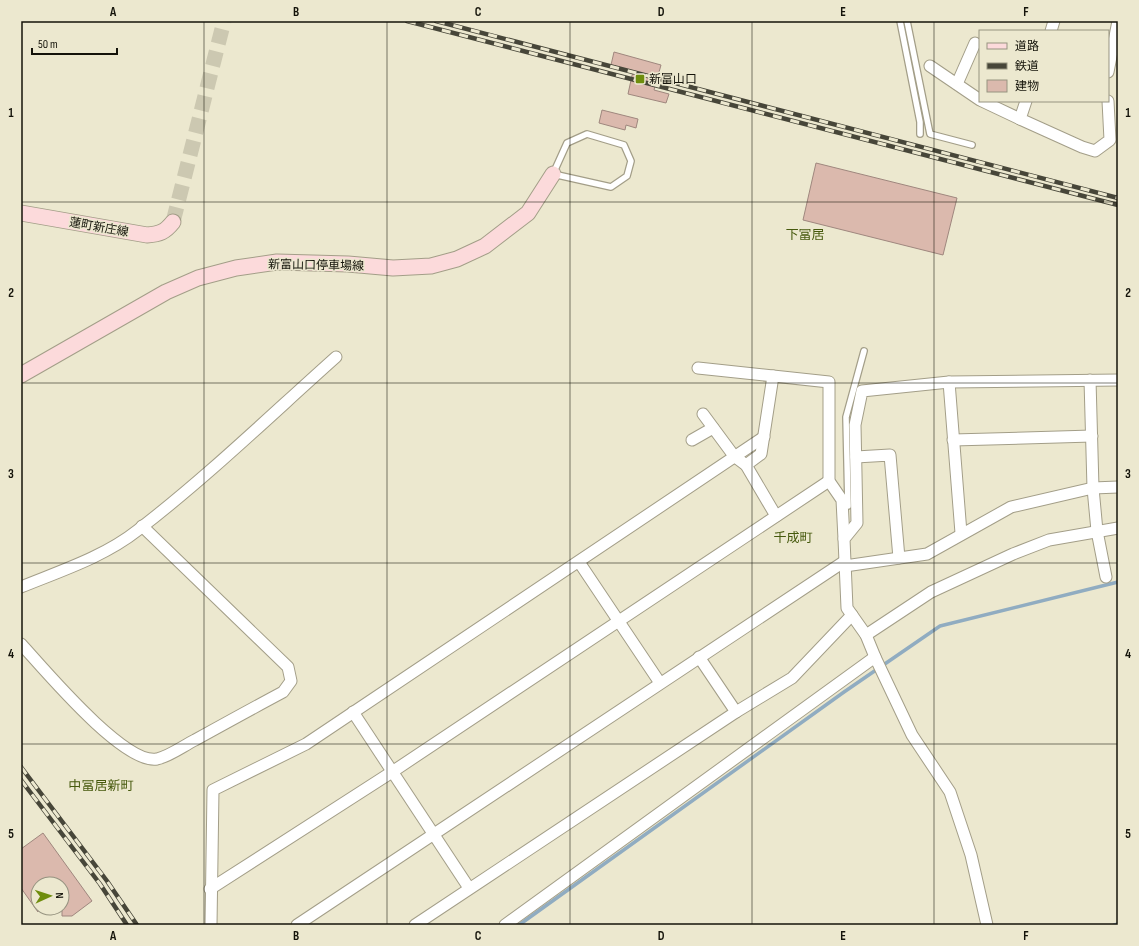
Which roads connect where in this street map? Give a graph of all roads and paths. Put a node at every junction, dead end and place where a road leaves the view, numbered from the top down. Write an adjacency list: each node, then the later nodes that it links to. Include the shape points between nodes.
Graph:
1 (900, 21): 13 (lane, via 920,122)
2 (907, 21): 14 (lane, via 930,134)
3 (1118, 21): 6 (street)
4 (975, 43): 7 (street)
5 (930, 66): 7 (street)
6 (1109, 67)
7 (957, 84): 8 (street)
8 (979, 99)
9 (985, 102): 12 (street)
10 (1026, 102): 12 (street)
11 (1108, 102): 12 (street, via 1110,140 1095,151)
12 (1020, 119)
13 (920, 134)
14 (972, 145)
15 (553, 174): 15 (lane, via 567,143 588,134 624,145 631,161 627,176 611,187); 21 (main road, 新富山口停車場線, via 528,213 485,246 457,259 431,266 393,268 277,262 236,268 198,278 141,306)
16 (21, 213): 17 (main road, 蓮町新庄線, via 147,235 160,234)
17 (173, 222)
18 (864, 350): 43 (lane, via 846,417)
19 (336, 357): 39 (street)
20 (698, 368): 22 (street)
21 (21, 375)
22 (773, 376): 29 (street); 35 (street, via 829,382)
23 (1090, 380): 24 (street); 25 (street); 28 (street)
24 (1118, 380)
25 (949, 382): 31 (street); 33 (street, via 862,390 855,425)
26 (704, 414): 27 (street)
27 (713, 428): 30 (street); 32 (street)
28 (1092, 436): 31 (street); 37 (street)
29 (764, 437): 32 (street); 34 (street, via 761,454)
30 (692, 440)
31 (954, 440): 42 (street)
32 (734, 456): 34 (street); 45 (street)
33 (856, 457): 43 (street, via 857,523); 44 (street, via 890,455)
34 (746, 465): 38 (street)
35 (829, 480): 38 (street); 43 (street, via 842,500)
36 (1118, 486): 37 (street)
37 (1092, 488): 41 (street); 42 (street, via 1011,507)
38 (776, 516): 50 (street)
39 (142, 526): 48 (street, via 97,555); 52 (street, via 288,667 291,681 283,692 157,759 143,758 120,745 76,704)
40 (1118, 528): 41 (street)
41 (1097, 531): 47 (street); 51 (street, via 1049,540 1013,554 931,592)
42 (961, 533): 44 (street, via 927,554)
43 (846, 536): 46 (street)
44 (899, 558): 46 (street)
45 (579, 562): 50 (street); 56 (street)
46 (845, 564): 49 (street, via 847,608); 53 (street)
47 (1106, 577)
48 (21, 587)
49 (852, 616): 51 (street); 57 (street, via 792,678)
50 (618, 620): 55 (street); 58 (street)
51 (866, 635): 54 (street)
52 (21, 644)
53 (699, 657): 55 (street); 57 (street)
54 (875, 657): 65 (street); 66 (street, via 912,735 950,792 970,856)
55 (660, 683): 59 (street)
56 (353, 712): 58 (street); 61 (street, via 306,744 213,790)
57 (736, 712): 60 (street)
58 (392, 772): 59 (street); 61 (street)
59 (433, 834): 60 (street); 63 (street)
60 (469, 888): 64 (street)
61 (210, 889): 62 (street)
62 (211, 925)
63 (297, 925)
64 (415, 925)
65 (505, 925)
66 (987, 925)

